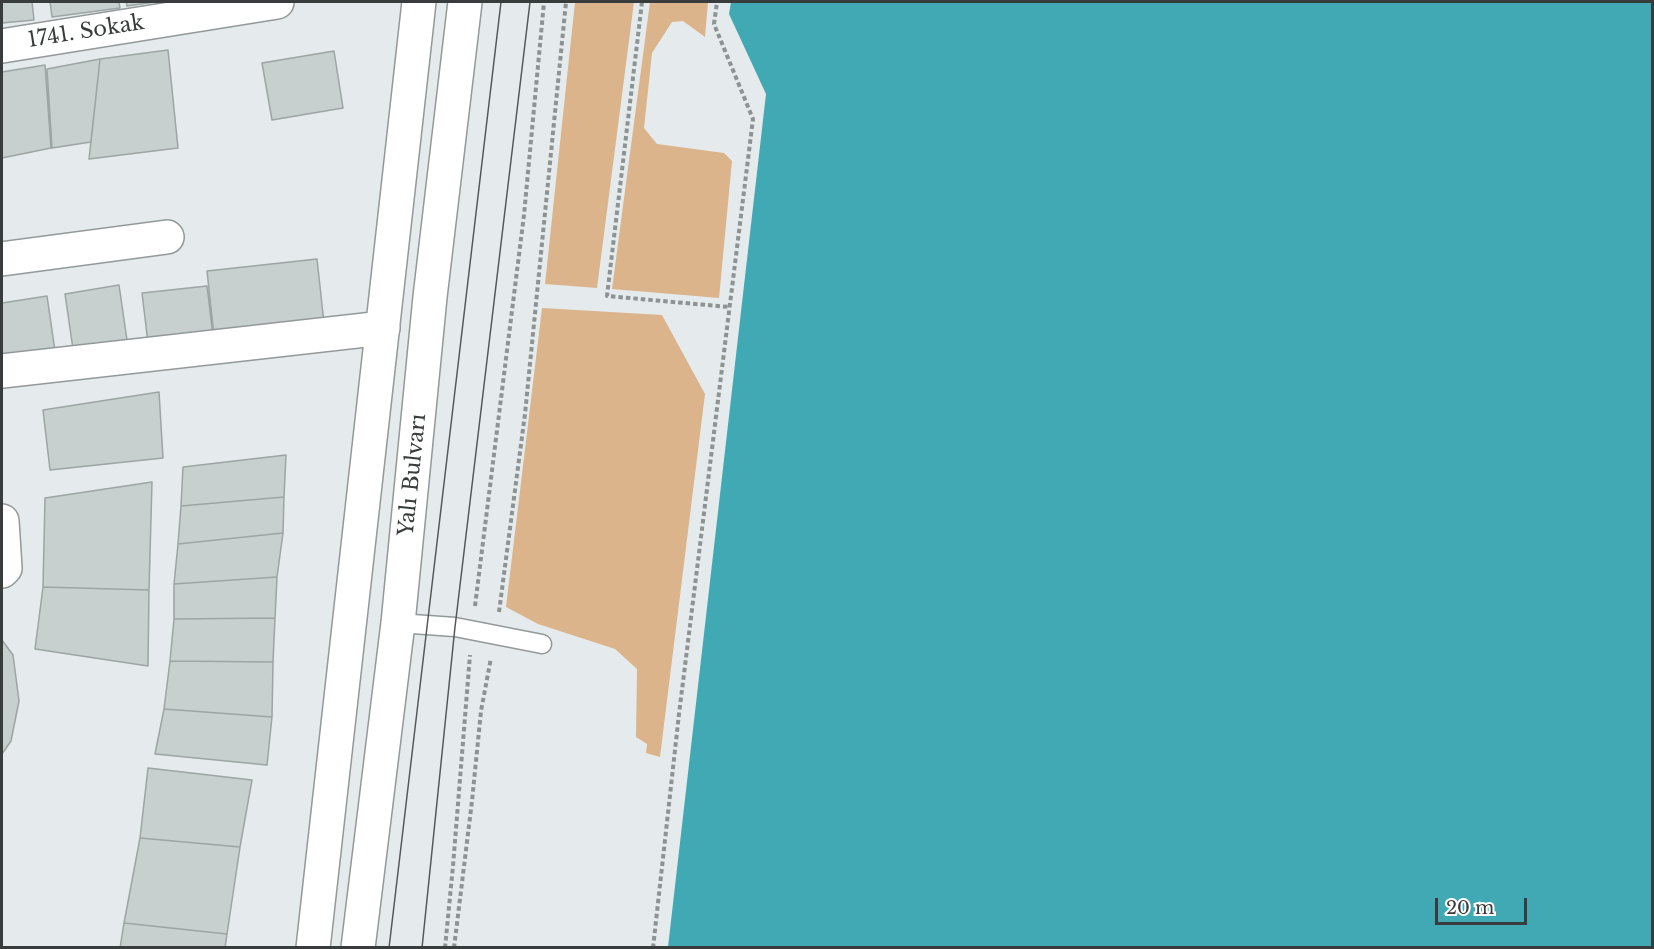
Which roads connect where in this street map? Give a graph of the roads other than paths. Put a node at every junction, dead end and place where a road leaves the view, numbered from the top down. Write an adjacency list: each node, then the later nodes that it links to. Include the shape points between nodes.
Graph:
1 (277, 2): 4 (main road, 1741. Sokak)
2 (419, 2): 7 (main road)
3 (465, 2): 11 (main road, Yalı Bulvarı, via 430,297)
4 (2, 46)
5 (167, 237): 6 (main road)
6 (2, 259)
7 (383, 328): 8 (main road); 13 (main road)
8 (2, 371)
9 (2, 521): 10 (main road)
10 (2, 571)
11 (398, 623): 12 (lane, via 472,630); 14 (main road, Yalı Bulvarı)
12 (542, 644)
13 (313, 948)
14 (358, 948)

